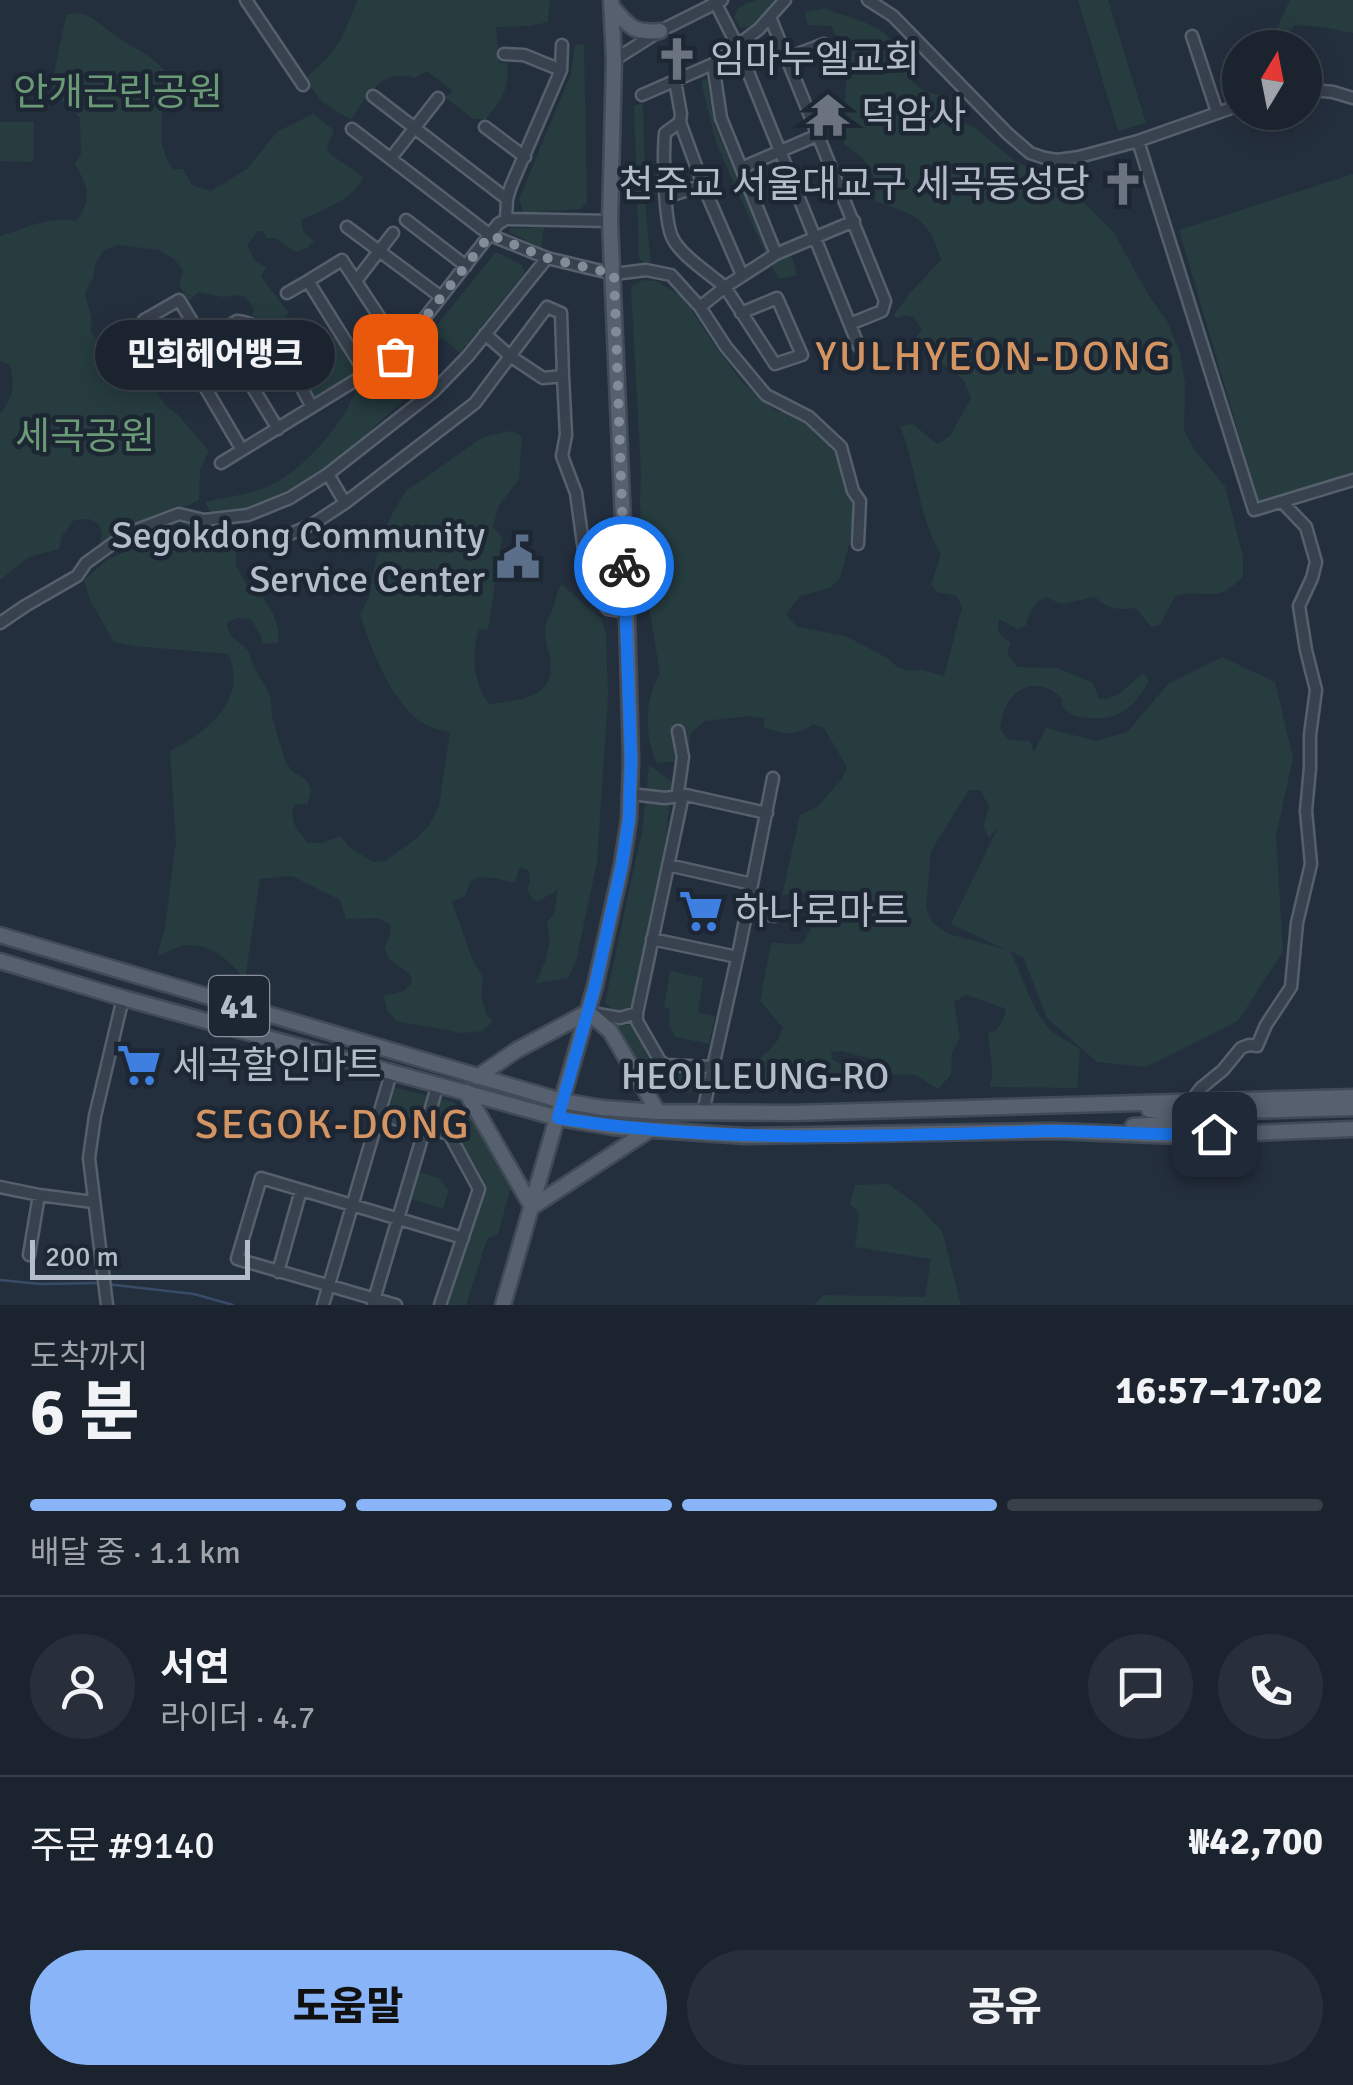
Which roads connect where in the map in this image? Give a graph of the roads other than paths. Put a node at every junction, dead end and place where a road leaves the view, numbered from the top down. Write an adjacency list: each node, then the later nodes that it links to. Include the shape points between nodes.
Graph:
1 (246, 0): 18 (street)
2 (784, 0): 6 (street)
3 (868, 0): 31 (street, via 893,16 1030,152 1057,160)
4 (718, 1): 7 (street); 11 (street)
5 (612, 3): 7 (main road, via 631,28); 14 (main road)
6 (770, 17): 11 (street); 13 (street)
7 (660, 31): 14 (street)
8 (1192, 36): 25 (street)
9 (824, 44): 13 (street)
10 (562, 45): 16 (street)
11 (738, 47): 15 (street); 32 (street)
12 (504, 54): 16 (street)
13 (787, 58): 30 (street)
14 (614, 60): 42 (main road)
15 (713, 64): 17 (street); 35 (street, via 721,118)
16 (561, 70): 33 (street)
17 (675, 81): 20 (street); 26 (street)
18 (303, 85)
19 (1322, 90): 23 (street)
20 (642, 95)
21 (373, 96): 29 (street)
22 (438, 98): 29 (street)
23 (1353, 98)
24 (1222, 111): 25 (street)
25 (1218, 112): 31 (street)
26 (680, 122): 36 (street); 37 (street, via 664,133)
27 (484, 127): 33 (street)
28 (352, 128): 34 (street)
29 (415, 128): 34 (street); 38 (street)
30 (818, 135): 32 (street); 41 (street)
31 (1138, 141): 77 (street, via 1254,510)
32 (780, 152): 35 (street); 46 (street)
33 (525, 157): 38 (street)
34 (391, 158): 45 (street)
35 (741, 168): 48 (street)
36 (703, 185): 37 (street); 52 (street)
37 (667, 197): 55 (street, via 673,239)
38 (507, 199): 39 (street)
39 (506, 219): 42 (street); 45 (street)
40 (406, 220): 50 (street)
41 (854, 221): 46 (street); 60 (street, via 885,301 882,311)
42 (610, 222): 51 (main road)
43 (347, 227): 47 (street)
44 (393, 233): 47 (street)
45 (490, 235): 49 (street); 50 (street)
46 (815, 238): 48 (street); 60 (street)
47 (380, 251): 54 (street); 57 (street)
48 (776, 254): 52 (street)
49 (547, 258): 51 (street); 62 (street)
50 (466, 266): 57 (street)
51 (614, 274): 58 (street, via 671,275); 80 (main road)
52 (742, 275): 55 (street)
53 (308, 281): 54 (street, via 342,260); 56 (street); 68 (street)
54 (356, 281): 65 (street)
55 (725, 287): 58 (street); 59 (street)
56 (287, 293)
57 (441, 298): 65 (street)
58 (700, 307): 79 (street, via 766,395 809,417 841,447 860,501)
59 (742, 313): 59 (street, via 775,364 802,354 777,298)
60 (850, 324): 64 (street)
61 (218, 332): 63 (street); 70 (street, via 242,321 270,334); 71 (street)
62 (484, 334): 67 (street); 74 (street, via 434,391)
63 (204, 341): 66 (street); 66 (street, via 179,300 144,320 171,361)
64 (859, 347)
65 (402, 350): 68 (street)
66 (185, 353): 72 (street)
67 (510, 356): 69 (street, via 543,378); 69 (street, via 547,307 561,313); 76 (street, via 475,403)
68 (366, 374): 70 (street)
69 (562, 376): 80 (street, via 562,456 576,493 588,587 608,609)
70 (312, 407): 71 (street)
71 (278, 429): 72 (street)
72 (242, 450): 73 (street)
73 (221, 463)
74 (328, 474): 76 (street); 81 (street, via 248,514 204,520 179,514 126,534 77,576)
75 (1353, 480): 77 (street)
76 (345, 502): 78 (street)
77 (1284, 503): 104 (street, via 1306,527 1316,562 1299,606 1316,690 1306,811 1311,864 1291,987 1257,1046 1242,1048)
78 (281, 538)
79 (858, 544)
80 (627, 612): 84 (main road)
81 (0, 624)
82 (678, 731): 85 (street)
83 (773, 778): 86 (street)
84 (631, 794): 85 (street); 96 (main road)
85 (682, 795): 86 (street); 87 (street)
86 (767, 813): 88 (street)
87 (668, 865): 88 (street); 92 (street)
88 (752, 884): 89 (street)
89 (747, 910): 90 (street); 93 (street)
90 (774, 916)
91 (0, 936): 100 (main road, HEOLLEUNG-RO / 41)
92 (652, 939): 93 (street); 97 (street)
93 (737, 957): 98 (street)
94 (0, 961): 95 (main road, HEOLLEUNG-RO / 41)
95 (122, 998): 99 (main road, HEOLLEUNG-RO / 41); 120 (street, via 89,1158)
96 (588, 1012): 97 (street, via 620,1018); 100 (main road); 105 (main road); 108 (main road, via 610,1032)
97 (637, 1013): 98 (street, via 660,1060)
98 (712, 1067): 109 (street)
99 (392, 1070): 101 (main road, HEOLLEUNG-RO / 41); 121 (street)
100 (478, 1076): 105 (main road, HEOLLEUNG-RO / 41)
101 (438, 1084): 102 (main road, HEOLLEUNG-RO / 41); 113 (street)
102 (466, 1092): 112 (main road, HEOLLEUNG-RO / 41); 122 (main road)
103 (1353, 1096): 104 (main road, HEOLLEUNG-RO / 41)
104 (1191, 1100): 106 (main road, HEOLLEUNG-RO / 41)
105 (562, 1101): 108 (main road, HEOLLEUNG-RO / 41); 112 (main road)
106 (1043, 1106): 107 (main road); 109 (main road, HEOLLEUNG-RO / 41)
107 (1353, 1108)
108 (658, 1112): 109 (main road, HEOLLEUNG-RO / 41)
109 (703, 1112)
110 (1353, 1116): 116 (main road)
111 (392, 1118): 113 (street)
112 (558, 1118): 115 (main road, HEOLLEUNG-RO / 41); 122 (main road)
113 (427, 1128): 123 (street); 124 (street, via 449,1134 479,1188)
114 (1353, 1129): 116 (main road, HEOLLEUNG-RO / 41, via 1180,1136)
115 (648, 1130): 116 (main road, HEOLLEUNG-RO / 41, via 745,1136); 122 (main road)
116 (1053, 1131)
117 (0, 1187): 119 (street)
118 (301, 1190): 121 (street); 126 (street); 126 (street, via 261,1178 236,1260)
119 (40, 1195): 120 (street); 125 (street)
120 (93, 1202): 129 (street)
121 (352, 1206): 123 (street); 127 (street)
122 (532, 1207): 133 (main road)
123 (398, 1220): 124 (street); 128 (street)
124 (463, 1238): 132 (street)
125 (29, 1254)
126 (278, 1272): 127 (street)
127 (328, 1286): 128 (street); 130 (street)
128 (373, 1302): 131 (street)
129 (106, 1305)
130 (323, 1305)
131 (396, 1305)
132 (440, 1305)
133 (503, 1305)

